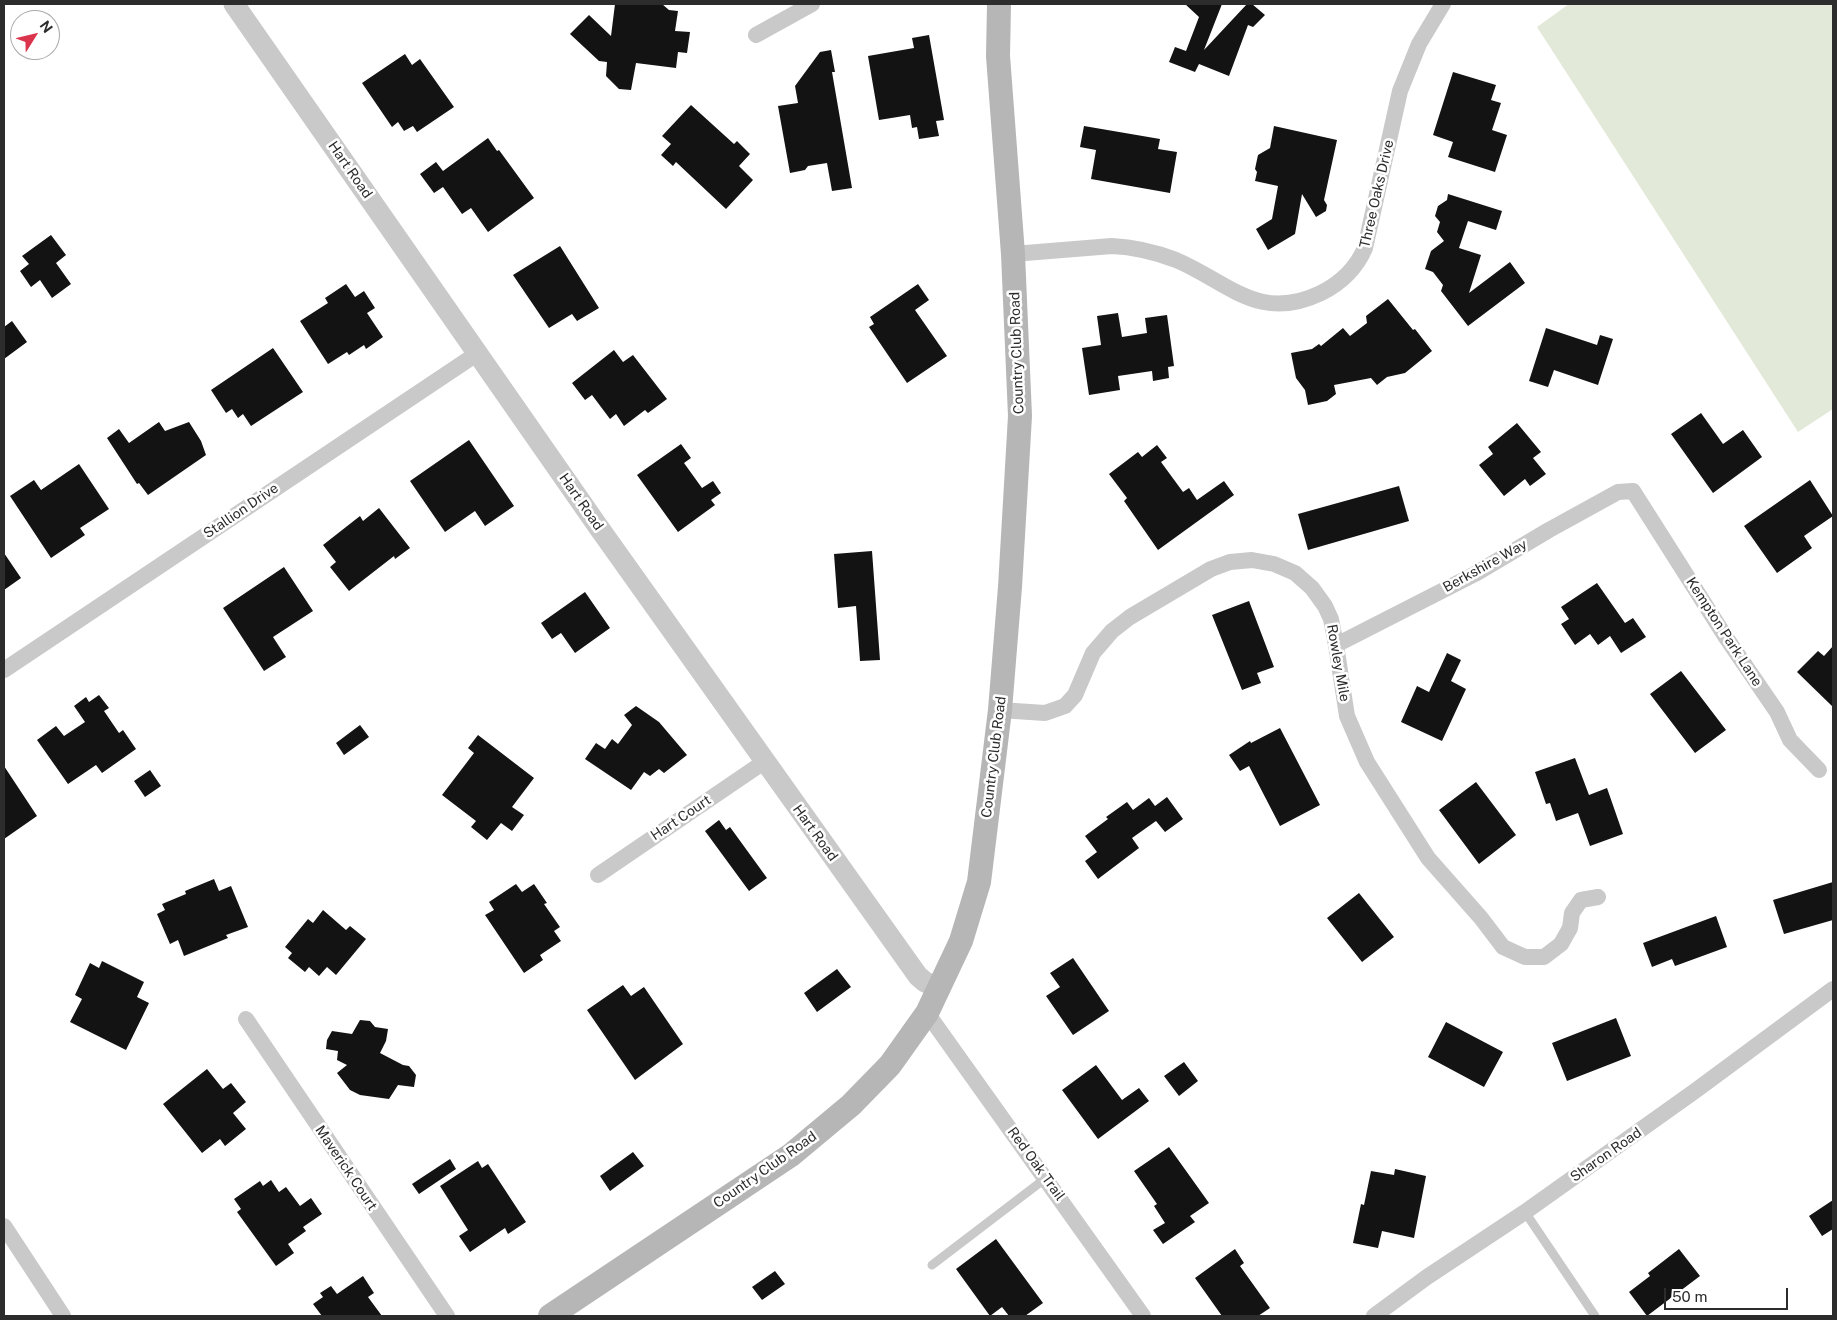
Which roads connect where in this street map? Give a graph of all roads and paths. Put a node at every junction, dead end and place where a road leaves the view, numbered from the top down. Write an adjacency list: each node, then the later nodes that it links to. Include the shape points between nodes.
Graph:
1 (234, 4): 7 (street, Hart Road)
2 (812, 4): 5 (street)
3 (1000, 4): 6 (main road, Country Club Road, via 998,56)
4 (1443, 4): 6 (street, Three Oaks Drive, via 1419,44 1400,91 1366,248 1347,276 1312,298 1262,303 1240,295 1176,260 1128,246)
5 (756, 35)
6 (1013, 254): 11 (main road, Country Club Road, via 1020,416)
7 (478, 353): 10 (street, Stallion Drive); 12 (street, Hart Road)
8 (1633, 491): 9 (street, Berkshire Way, via 1618,492 1475,574); 13 (street, Kempton Park Lane, via 1777,712 1790,740)
9 (1336, 645): 11 (street, Rowley Mile, via 1325,606 1295,573 1274,564 1230,562 1211,569 1112,630 1093,653 1075,695 1065,706 1045,713); 15 (street, Rowley Mile, via 1347,716 1367,762 1428,858 1503,947 1525,957 1544,956 1561,944 1570,928 1572,913 1581,900)
10 (4, 670)
11 (1000, 710): 16 (main road, Country Club Road, via 979,882 961,941)
12 (764, 762): 14 (street, Hart Court); 16 (street, Hart Road, via 918,976)
13 (1819, 770)
14 (598, 875)
15 (1598, 897)
16 (940, 988): 18 (main road, Country Club Road)
17 (1833, 989): 21 (street, Sharon Road)
18 (926, 1013): 20 (street, Red Oak Trail); 27 (main road, Country Club Road, via 883,1071 851,1105 798,1148)
19 (246, 1019): 26 (street, Maverick Court)
20 (1046, 1178): 23 (lane); 24 (street, Red Oak Trail)
21 (1525, 1212): 28 (street, Sharon Road, via 1426,1277); 29 (lane)
22 (4, 1226): 25 (street)
23 (932, 1265)
24 (1142, 1314)
25 (63, 1316)
26 (447, 1316)
27 (550, 1316)
28 (1374, 1316)
29 (1595, 1316)

